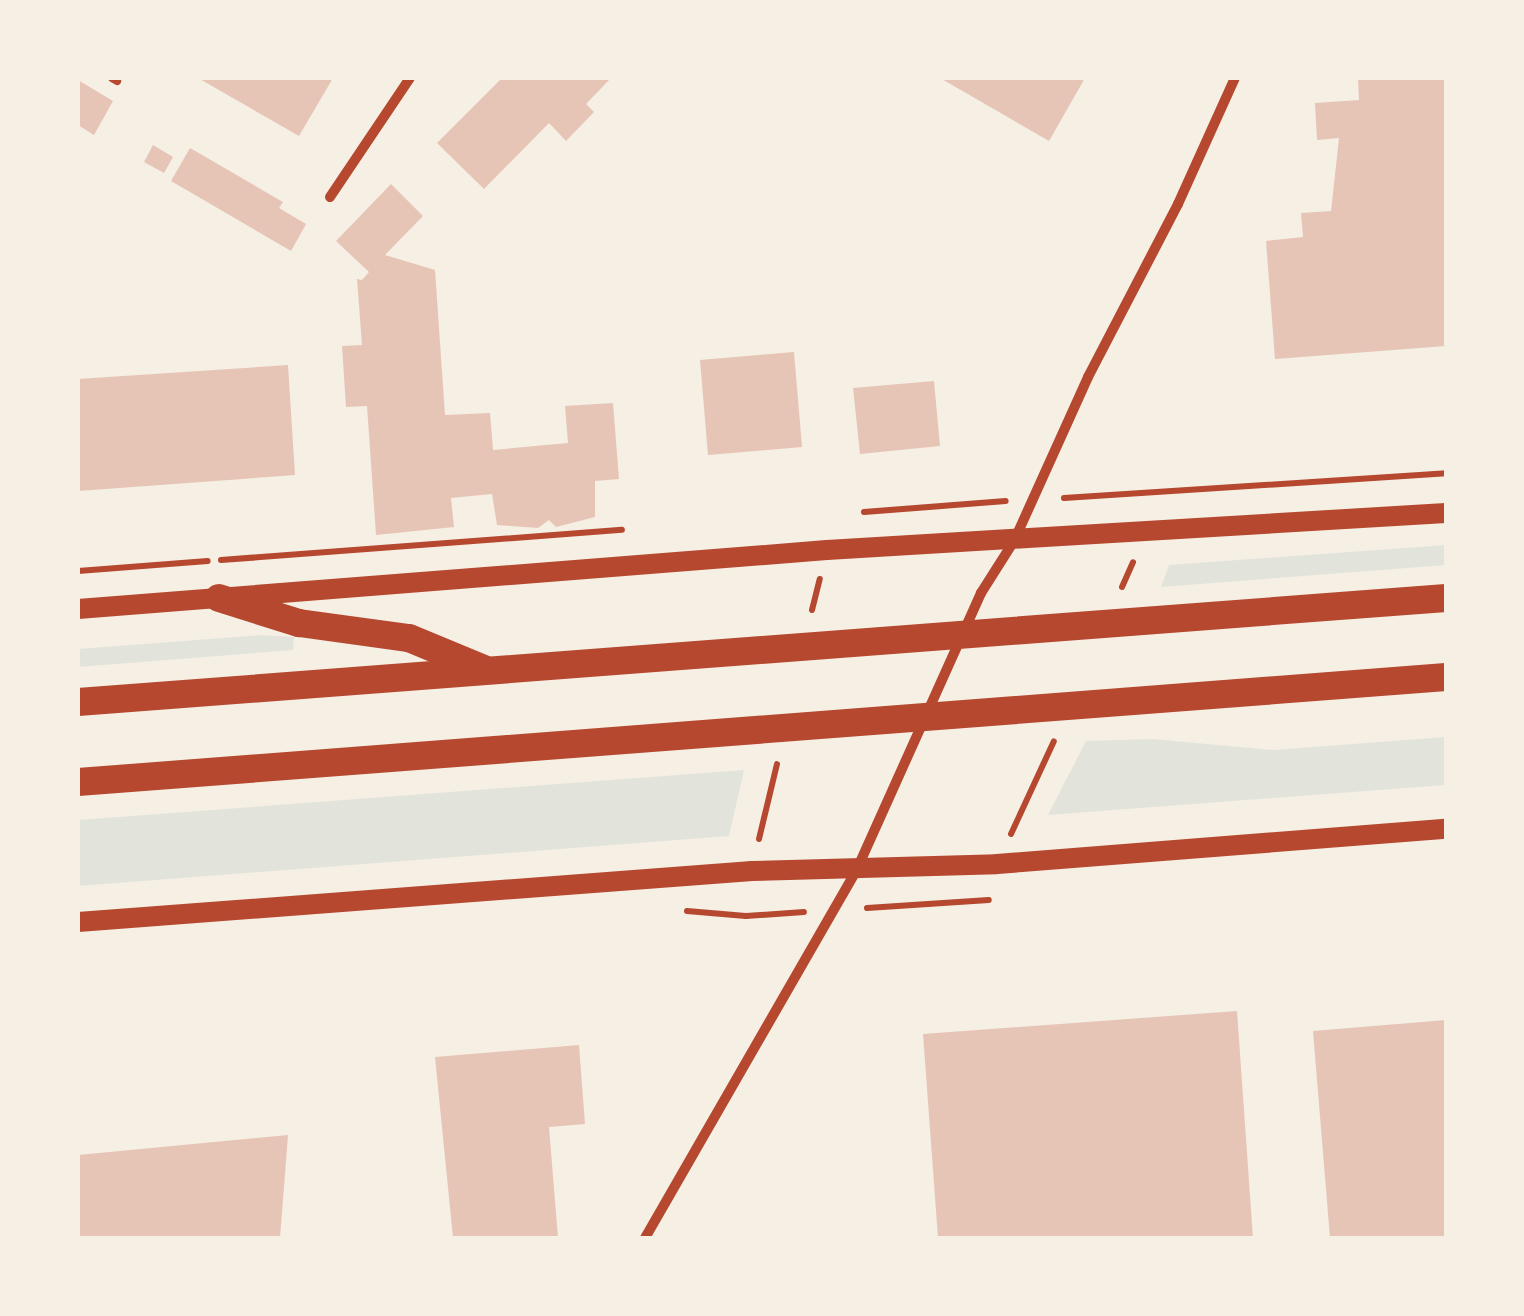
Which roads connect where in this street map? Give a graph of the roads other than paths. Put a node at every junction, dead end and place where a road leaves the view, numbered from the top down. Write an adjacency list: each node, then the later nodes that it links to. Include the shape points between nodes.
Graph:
1 (410, 78): 3 (street)
2 (1235, 78): 5 (street)
3 (330, 197)
4 (1446, 513): 5 (main road)
5 (1014, 541): 6 (main road); 9 (street)
6 (219, 598): 8 (main road); 10 (highway, via 300,623 409,638)
7 (1446, 598): 9 (highway)
8 (78, 608)
9 (962, 636): 10 (highway); 13 (street)
10 (490, 671): 12 (highway)
11 (1446, 677): 13 (highway)
12 (78, 702)
13 (924, 717): 14 (highway); 16 (street)
14 (78, 782)
15 (1446, 829): 16 (main road)
16 (858, 869): 17 (main road, via 735,872); 18 (street)
17 (78, 922)
18 (645, 1238)

